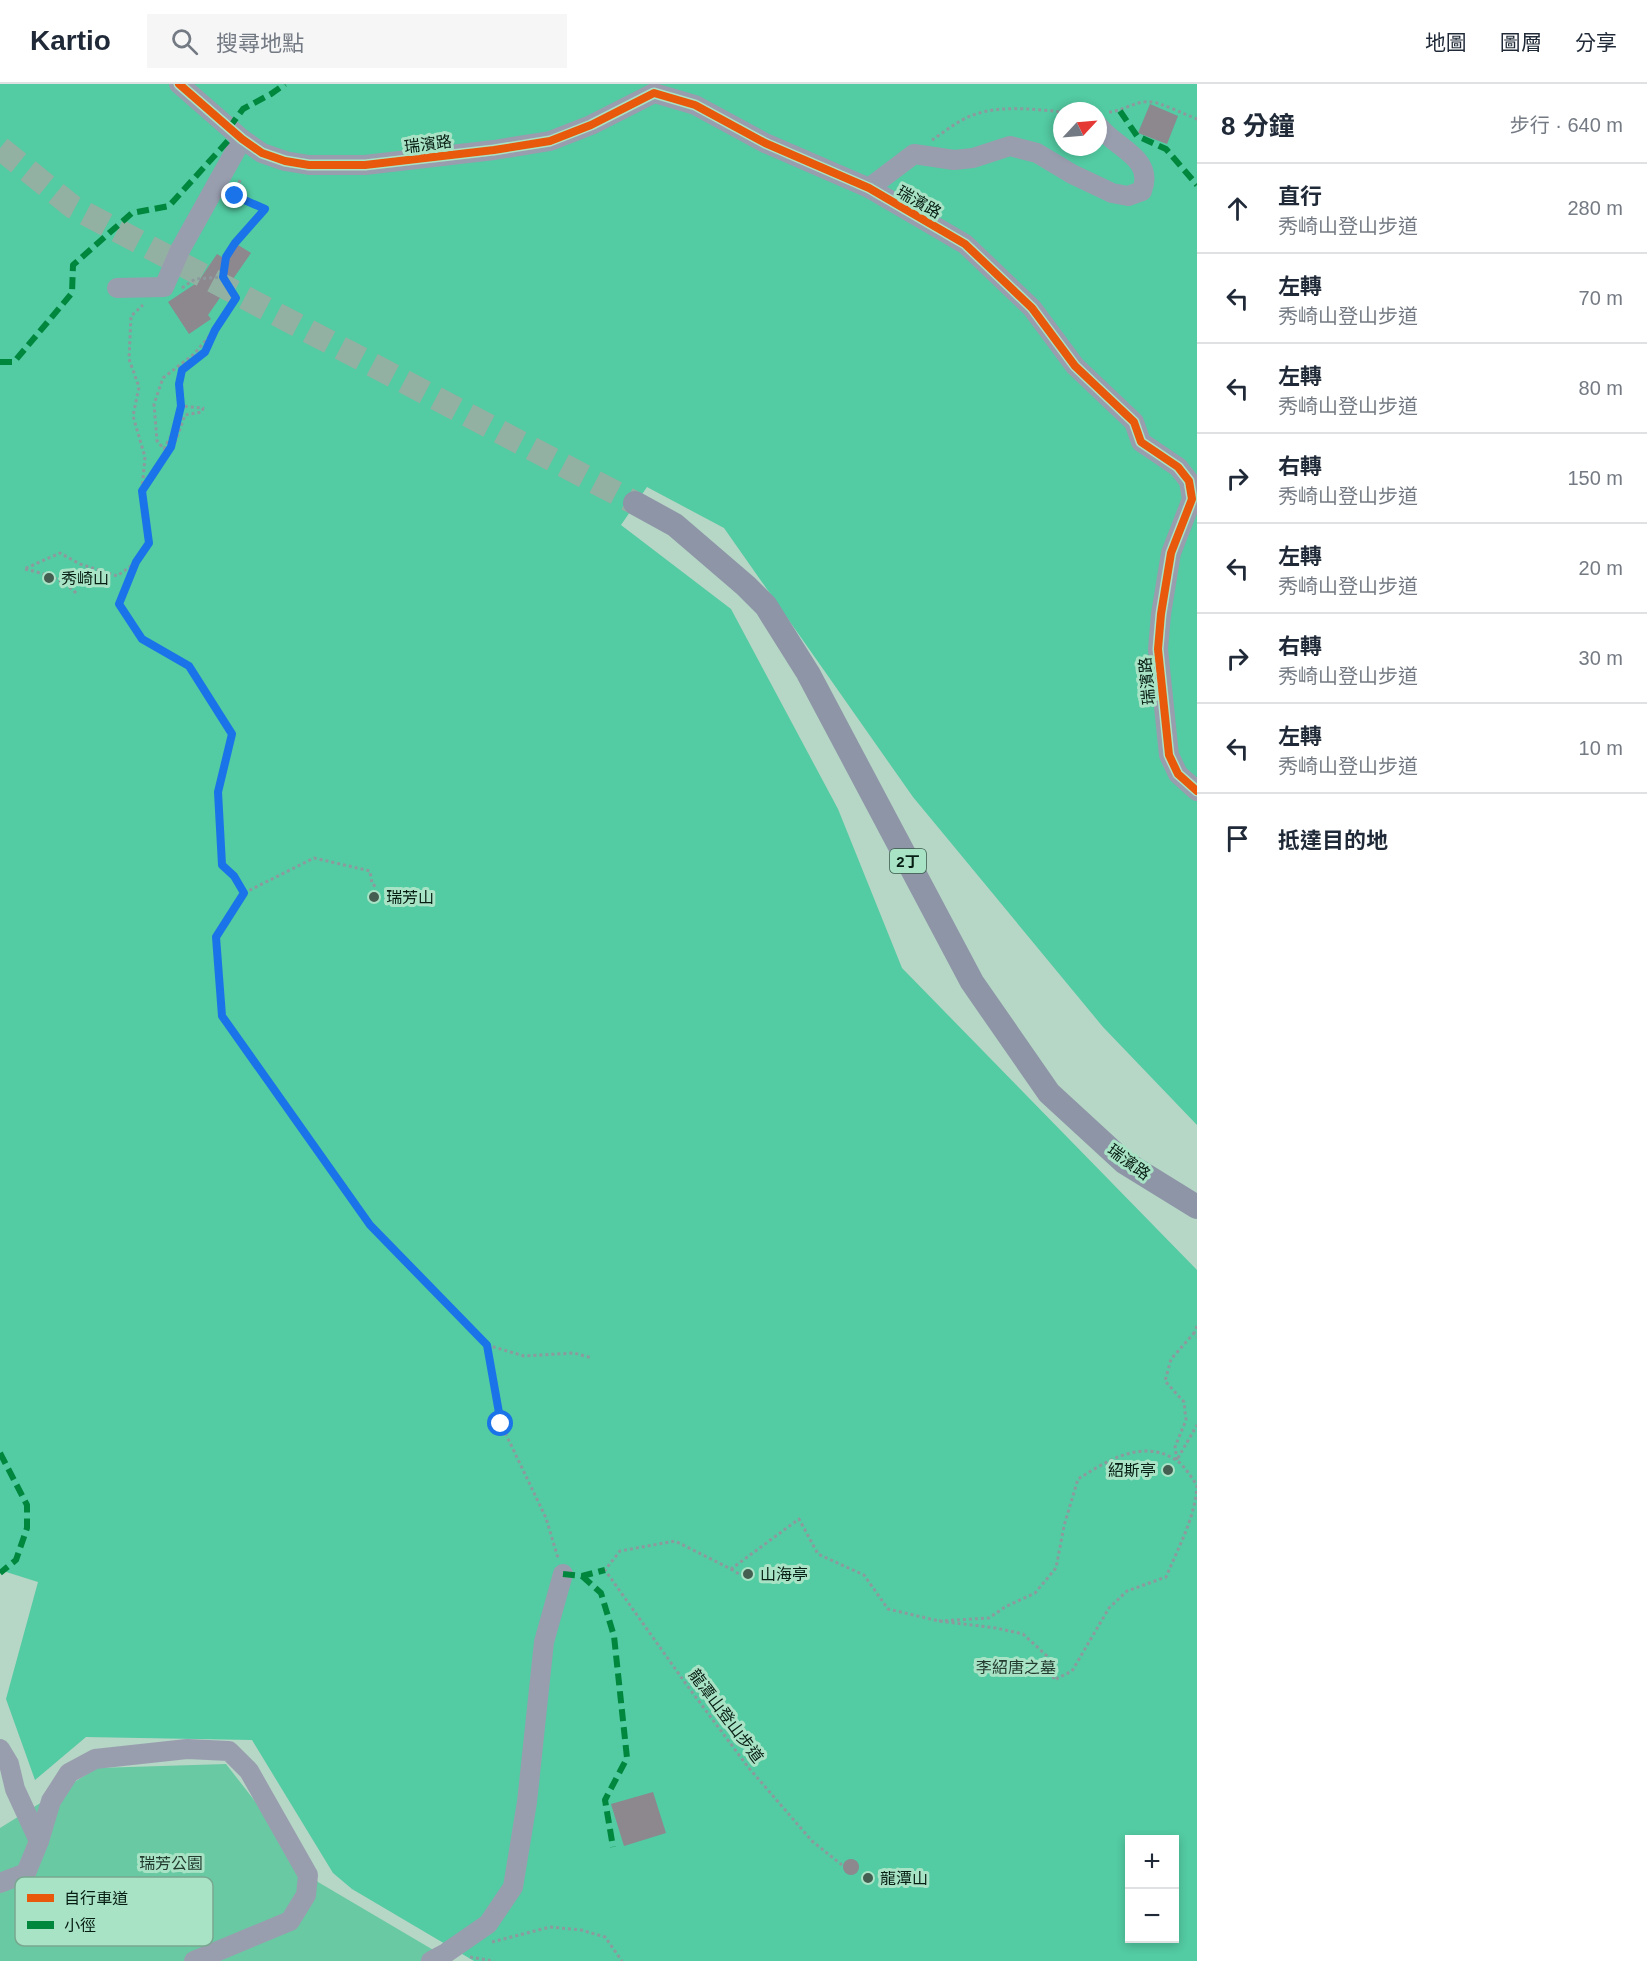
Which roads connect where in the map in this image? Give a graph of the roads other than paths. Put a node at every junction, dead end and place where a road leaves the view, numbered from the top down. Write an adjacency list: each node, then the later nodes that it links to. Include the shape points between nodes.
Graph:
1 (179, 84): 3 (street, 瑞濱路)
2 (1107, 135): 4 (street, via 1144,169 1142,191 1128,195 1112,193 1037,153 1010,146 954,160 914,154)
3 (242, 139): 4 (street, 瑞濱路, via 262,153 285,161 365,165 550,141 654,93 695,105 765,143); 5 (street, via 180,250 164,287)
4 (869, 188): 7 (street, 瑞濱路, via 974,252 1032,308 1075,366 1134,422 1141,442 1178,466 1189,481 1192,499 1172,553 1158,650 1169,754 1178,774)
5 (117, 288)
6 (635, 503): 8 (main road, 瑞濱路 / 2丁, via 675,525 766,606 808,673 972,982 1049,1093 1124,1162)
7 (1197, 791)
8 (1197, 1207)
9 (563, 1574): 16 (street, via 544,1642 527,1802 513,1887 488,1924)
10 (0, 1749): 11 (street)
11 (39, 1841): 12 (street, via 26,1874); 15 (street, via 51,1801 69,1773 95,1759 187,1749 229,1751 249,1771 308,1875 306,1895 290,1921)
12 (17, 1877)
13 (15, 1878): 14 (street)
14 (0, 1883)
15 (194, 1961)
16 (431, 1961)

